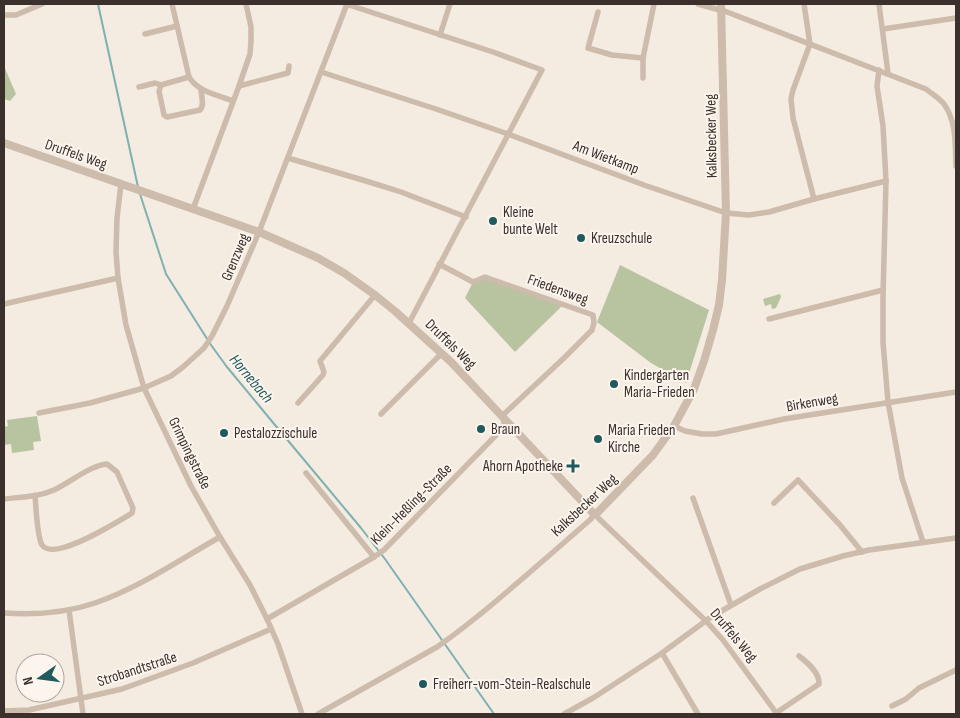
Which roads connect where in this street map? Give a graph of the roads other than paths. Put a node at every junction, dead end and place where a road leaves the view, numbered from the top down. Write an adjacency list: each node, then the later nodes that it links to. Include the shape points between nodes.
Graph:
1 (42, 4): 12 (street, via 16,15)
2 (172, 4): 14 (street)
3 (246, 4): 27 (street, via 251,27 250,54)
4 (346, 4): 17 (street); 22 (street, Grenzweg)
5 (450, 4): 17 (street)
6 (654, 4): 19 (street)
7 (698, 4): 10 (street)
8 (804, 4): 18 (street)
9 (880, 4): 15 (street)
10 (722, 7): 18 (street); 39 (street, Kalksbecker Weg)
11 (598, 12): 19 (street, via 588,48 612,55)
12 (4, 15)
13 (956, 18): 15 (street)
14 (177, 26): 16 (street); 24 (street)
15 (883, 29): 23 (street)
16 (145, 34)
17 (440, 35): 31 (street, via 542,70)
18 (810, 44): 21 (street); 37 (street, via 793,90 792,107)
19 (643, 58): 25 (street)
20 (290, 66): 27 (street, via 288,73)
21 (878, 70): 23 (street); 35 (street)
22 (321, 72): 31 (street, Am Wietkamp); 33 (street, Grenzweg)
23 (888, 74): 34 (street, via 926,89 944,104 954,130)
24 (189, 77): 26 (street); 29 (street)
25 (643, 78)
26 (161, 85): 28 (street, via 155,83); 29 (street, via 159,91 164,115 167,116 200,110 203,105)
27 (239, 86): 30 (street)
28 (139, 87)
29 (201, 89): 30 (street)
30 (233, 101): 38 (street)
31 (508, 134): 39 (street, Am Wietkamp); 40 (street)
32 (4, 143): 36 (street, Druffels Weg)
33 (288, 158): 40 (street, via 380,185); 41 (street, Grenzweg)
34 (956, 166)
35 (886, 181): 37 (street, Am Wietkamp); 44 (street)
36 (122, 184): 38 (street, Druffels Weg); 43 (street, Grimpingstraße, via 117,218)
37 (814, 199): 39 (street, Am Wietkamp, via 769,212 749,215)
38 (192, 209): 41 (street, Druffels Weg)
39 (726, 213): 57 (street, Kalksbecker Weg, via 722,280 713,330 694,389)
40 (466, 217): 42 (street)
41 (259, 232): 45 (street, Druffels Weg, via 318,258); 50 (street, Grenzweg, via 227,306 204,348 171,376)
42 (439, 264): 48 (street); 56 (street, Friedensweg, via 473,282 485,277 593,315 592,330 504,414)
43 (118, 278): 46 (street); 50 (street, Grimpingstraße, via 126,325)
44 (883, 290): 47 (street); 52 (street)
45 (375, 295): 48 (street, Druffels Weg); 53 (street, via 320,361 323,375)
46 (4, 304)
47 (769, 319)
48 (409, 323): 49 (street, Druffels Weg)
49 (442, 354): 55 (street); 56 (street, Druffels Weg)
50 (144, 388): 54 (street, Grenzweg); 64 (street, Grimpingstraße, via 191,486)
51 (956, 392): 52 (street, Birkenweg)
52 (888, 402): 57 (street, Birkenweg, via 716,434 685,431); 66 (street, via 902,478)
53 (298, 403)
54 (39, 413)
55 (381, 414)
56 (505, 420): 63 (street, Druffels Weg); 68 (street, Klein-Heßling-Straße, via 504,427 496,436)
57 (674, 426): 63 (street, Kalksbecker Weg, via 653,455)
58 (306, 473): 68 (street)
59 (36, 495): 59 (street, via 40,539 48,549 60,549 81,541 133,511 117,472 107,464); 60 (street)
60 (4, 498)
61 (693, 498): 69 (street)
62 (774, 503): 67 (street, via 798,480)
63 (594, 514): 73 (street, Druffels Weg); 84 (street, Kalksbecker Weg, via 447,640)
64 (220, 537): 70 (street, via 113,596); 72 (street, Grimpingstraße, via 250,584)
65 (956, 538): 66 (street)
66 (923, 542): 67 (street)
67 (862, 552): 69 (street, via 800,569)
68 (374, 557): 72 (street, Klein-Heßling-Straße)
69 (731, 605): 73 (street)
70 (69, 610): 71 (street, via 37,614); 78 (street)
71 (4, 613)
72 (267, 619): 74 (street, Grimpingstraße)
73 (706, 621): 75 (street); 81 (street, Druffels Weg)
74 (271, 629): 78 (street, Strobandtstraße, via 193,663 122,689); 83 (street, Grimpingstraße)
75 (662, 653): 85 (street); 86 (street)
76 (800, 656): 81 (street, Druffels Weg, via 810,664 819,684)
77 (956, 670): 79 (street)
78 (81, 699): 80 (street, Strobandtstraße, via 29,710); 82 (street)
79 (892, 706)
80 (4, 711)
81 (776, 713)
82 (83, 714)
83 (302, 714)
84 (318, 714)
85 (564, 714)
86 (698, 714)

